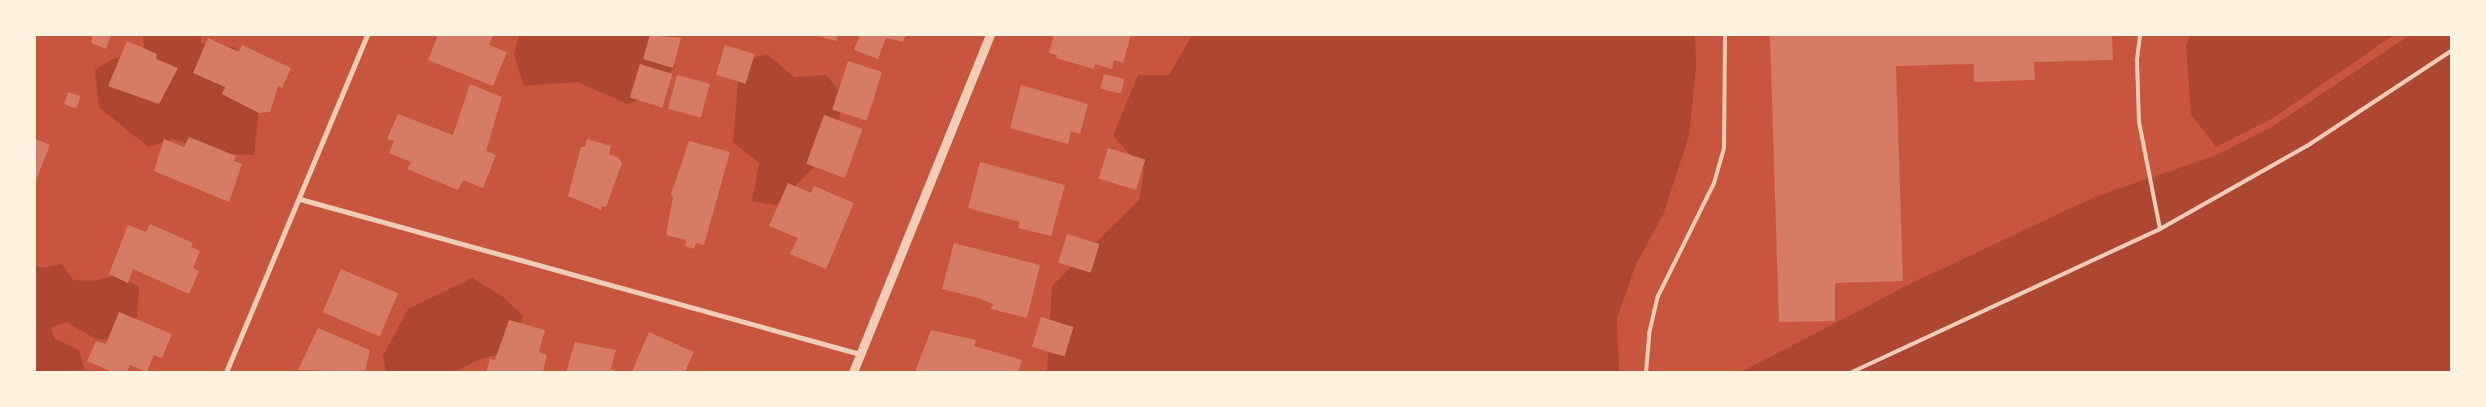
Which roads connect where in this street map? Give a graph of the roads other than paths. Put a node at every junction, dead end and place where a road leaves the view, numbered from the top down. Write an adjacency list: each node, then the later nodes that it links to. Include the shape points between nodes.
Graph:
1 (367, 35): 6 (street)
2 (990, 35): 8 (street)
3 (1724, 35): 11 (lane, via 1724,148 1714,183 1658,296)
4 (2140, 35): 7 (lane, via 2137,60 2139,122)
5 (2451, 51): 7 (lane, via 2307,146)
6 (300, 199): 8 (street); 9 (street)
7 (2160, 229): 12 (lane)
8 (860, 354): 10 (street)
9 (226, 372)
10 (853, 372)
11 (1646, 372)
12 (1852, 372)

